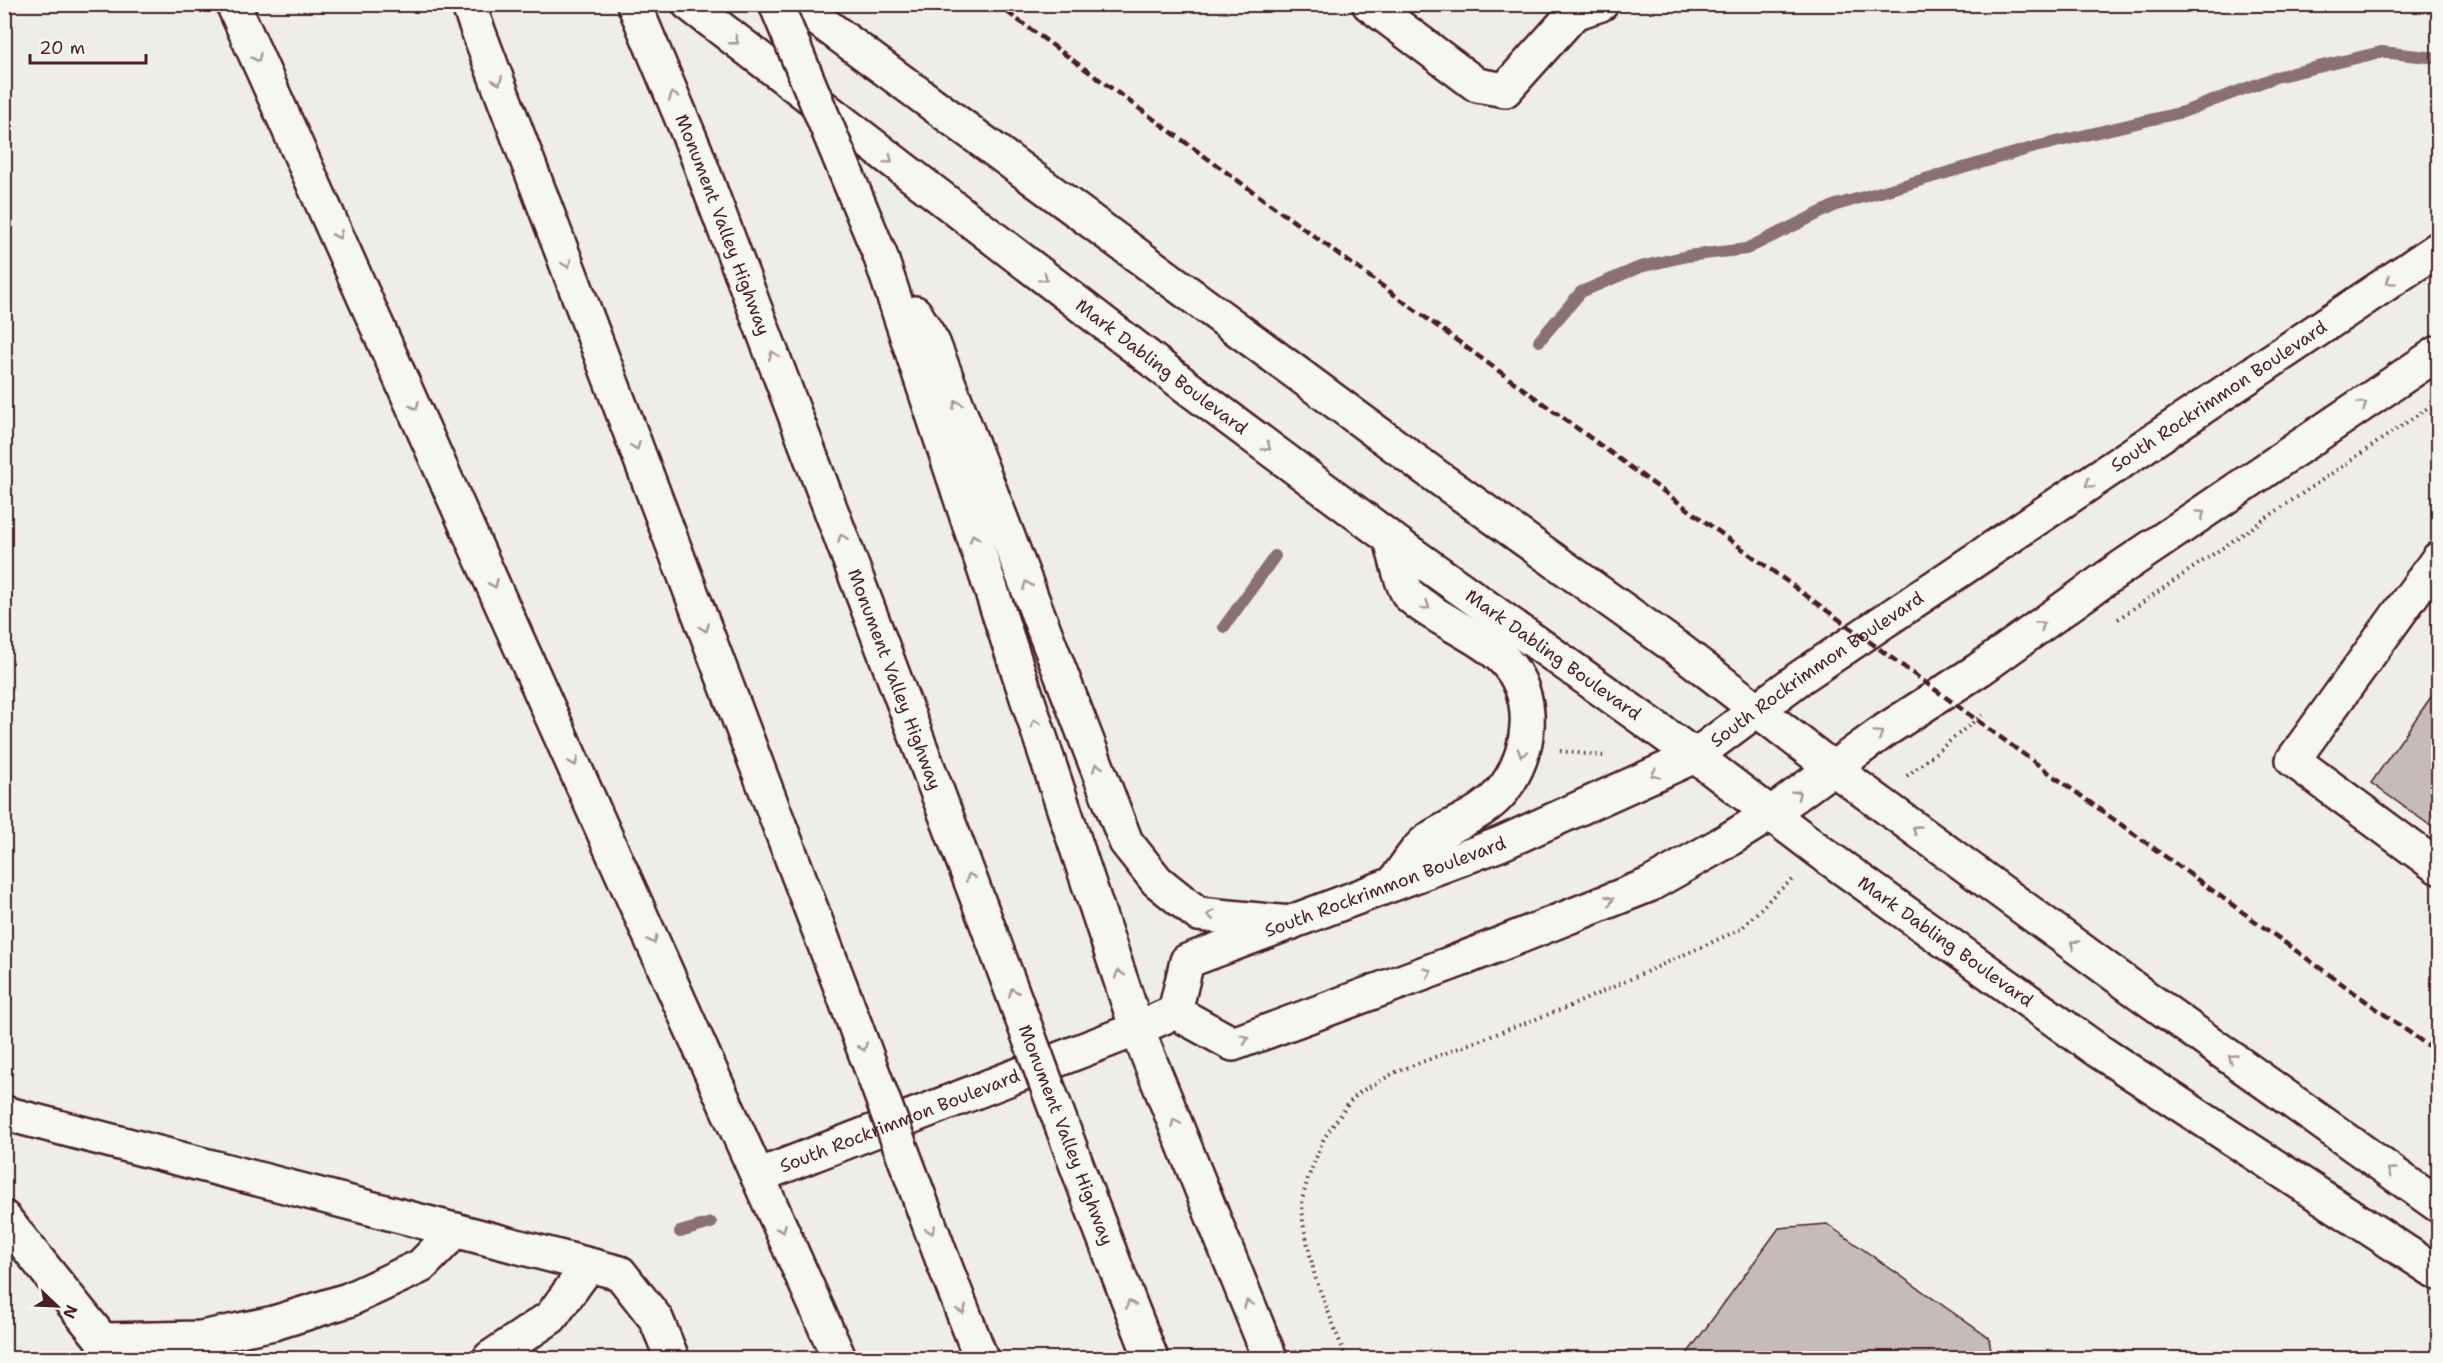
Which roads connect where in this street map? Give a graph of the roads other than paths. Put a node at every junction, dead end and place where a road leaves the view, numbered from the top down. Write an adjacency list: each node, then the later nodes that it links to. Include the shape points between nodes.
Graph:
1 (233, 4): 24 (main road, one-way to 24)
2 (634, 4): 35 (main road, Monument Valley Highway, one-way to 2, bridge, via 695,150)
3 (689, 4): 12 (main road, Mark Dabling Boulevard, one-way to 12)
4 (776, 4): 10 (main road, bridge)
5 (797, 4): 14 (main road)
6 (1369, 4): 7 (main road, via 1477,85 1505,90 1574,13)
7 (1601, 4)
8 (472, 15): 34 (main road, one-way to 34, bridge)
9 (2439, 249): 14 (main road, South Rockrimmon Boulevard, one-way to 14)
10 (922, 346): 20 (main road, one-way to 10, via 1198,914 1157,881 1126,842); 22 (main road, one-way to 10)
11 (2439, 353): 16 (main road, one-way to 11)
12 (1390, 539): 15 (main road, Mark Dabling Boulevard); 19 (main road, one-way to 19, via 1408,594 1504,660 1521,687 1528,712 1525,748 1519,766 1502,791 1478,813 1428,839)
13 (2439, 559): 18 (main road, via 2293,760)
14 (1756, 709): 15 (main road, South Rockrimmon Boulevard); 16 (main road)
15 (1695, 756): 17 (main road, Mark Dabling Boulevard); 19 (main road, South Rockrimmon Boulevard, one-way to 19, via 1500,844)
16 (1831, 767): 17 (main road, one-way to 16); 25 (main road, one-way to 16)
17 (1770, 814): 21 (main road, one-way to 17, via 1233,1044 1649,885); 29 (main road, Mark Dabling Boulevard, via 2097,1050)
18 (2439, 867)
19 (1393, 884): 20 (main road, South Rockrimmon Boulevard)
20 (1290, 923): 21 (main road, South Rockrimmon Boulevard, via 1187,961)
21 (1175, 1012): 22 (main road, South Rockrimmon Boulevard)
22 (1137, 1029): 24 (main road, South Rockrimmon Boulevard); 36 (main road, one-way to 22)
23 (4, 1113): 27 (main road)
24 (758, 1176): 33 (main road, one-way to 33)
25 (2439, 1205)
26 (4, 1218): 30 (main road)
27 (456, 1230): 28 (main road); 30 (main road, via 421,1266 348,1300 274,1323 201,1338)
28 (589, 1265): 31 (main road, via 551,1317); 32 (main road, via 620,1273 656,1319)
29 (2439, 1273)
30 (110, 1349)
31 (490, 1359)
32 (672, 1359)
33 (840, 1359)
34 (981, 1359)
35 (1151, 1359)
36 (1270, 1359)

